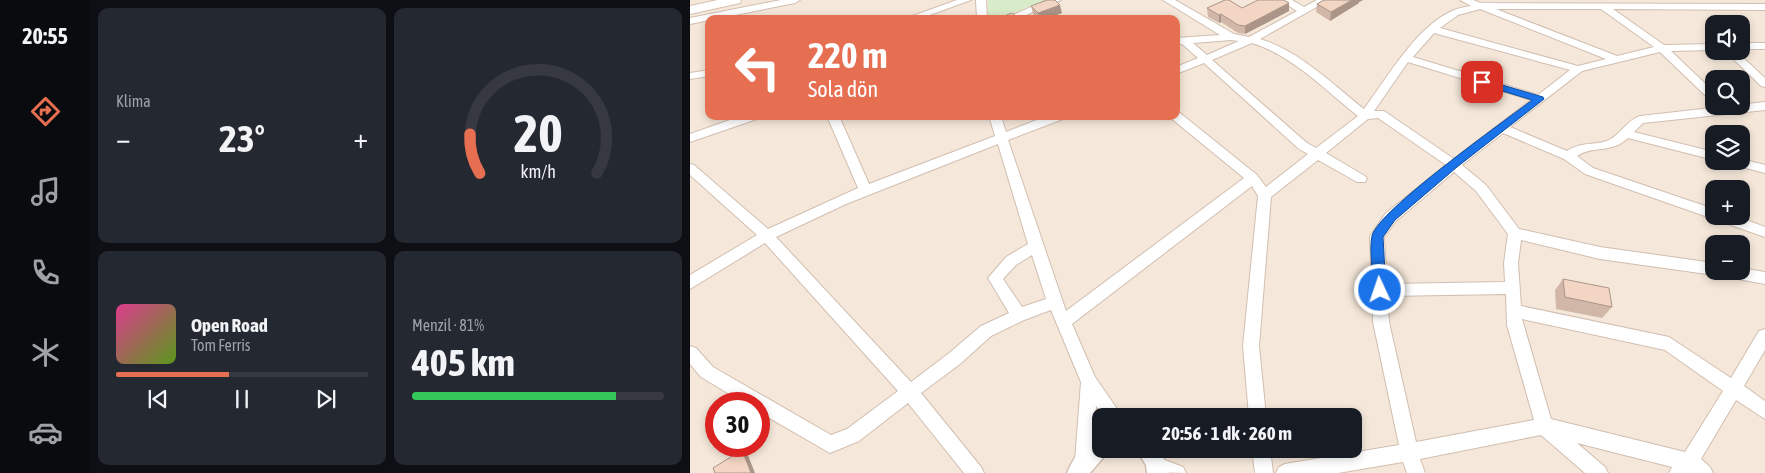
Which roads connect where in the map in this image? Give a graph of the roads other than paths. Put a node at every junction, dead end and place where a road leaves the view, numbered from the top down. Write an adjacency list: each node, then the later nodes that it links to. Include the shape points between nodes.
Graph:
1 (699, 0): 10 (main road)
2 (795, 0): 15 (street)
3 (966, 0): 18 (street)
4 (981, 0): 19 (street)
5 (1056, 0): 20 (street)
6 (1168, 0): 24 (street)
7 (1285, 0): 16 (street)
8 (1324, 0): 16 (street)
9 (1466, 0): 11 (street)
10 (690, 2)
11 (1483, 3): 12 (street); 23 (street, via 1455,13); 33 (street)
12 (1599, 3): 13 (street); 30 (street)
13 (1765, 7)
14 (690, 10): 15 (main road)
15 (733, 10): 17 (street)
16 (1304, 11): 26 (street)
17 (713, 15)
18 (921, 15)
19 (982, 15)
20 (1018, 15)
21 (705, 17): 22 (street)
22 (690, 21)
23 (1432, 29): 31 (street); 36 (street)
24 (1231, 37): 25 (street); 26 (street)
25 (1180, 40): 32 (street)
26 (1251, 40): 32 (street); 45 (street, via 1291,57)
27 (1750, 46): 28 (street)
28 (1765, 46)
29 (1705, 47): 30 (street)
30 (1662, 48): 33 (street); 40 (street)
31 (1406, 58): 41 (street); 45 (street)
32 (1206, 59): 35 (street); 55 (street, via 1303,146)
33 (1615, 59): 36 (street)
34 (1740, 60): 39 (street)
35 (1180, 69)
36 (1578, 69): 41 (street)
37 (705, 74): 38 (street)
38 (690, 76)
39 (1765, 84)
40 (1705, 89)
41 (1540, 99): 51 (street)
42 (1765, 106): 43 (street)
43 (1750, 107)
44 (1705, 111): 52 (street, via 1640,120 1633,124)
45 (1365, 116): 55 (street); 58 (street, via 1380,114)
46 (1180, 119): 62 (street)
47 (741, 120): 53 (street)
48 (835, 120): 64 (street)
49 (996, 120): 54 (street)
50 (1049, 120): 54 (street)
51 (1501, 128): 57 (street); 58 (street)
52 (1628, 134): 56 (street); 57 (street, via 1611,144 1579,147)
53 (690, 138)
54 (1002, 138): 64 (street); 71 (street)
55 (1316, 153): 63 (street); 65 (street)
56 (1705, 154)
57 (1568, 156): 66 (street, via 1589,171)
58 (1454, 165): 69 (street, via 1481,188); 77 (street, via 1391,217 1378,236)
59 (1750, 165): 61 (street)
60 (690, 168): 70 (street)
61 (1765, 169)
62 (1254, 178): 65 (street); 81 (street)
63 (1361, 179)
64 (865, 190): 70 (street)
65 (1265, 195): 88 (street, via 1251,346)
66 (1705, 211)
67 (1745, 225): 68 (street)
68 (1765, 232)
69 (1515, 233): 72 (street, via 1600,253); 76 (street, via 1511,263)
70 (766, 235): 75 (street); 86 (street)
71 (1036, 246): 78 (street); 80 (street, via 1010,261 995,278)
72 (1705, 268)
73 (1750, 275): 74 (street)
74 (1765, 278)
75 (691, 281)
76 (1513, 288): 77 (street); 79 (street)
77 (1380, 290): 92 (street, via 1381,322)
78 (1055, 302): 80 (street); 81 (street)
79 (1514, 311): 85 (street, via 1669,344); 90 (street, via 1515,325)
80 (1019, 314): 86 (street, via 986,331)
81 (1064, 321): 84 (street)
82 (1765, 336): 85 (street)
83 (690, 353): 86 (street, via 707,372 830,444 854,435)
84 (1089, 382): 87 (street); 95 (street)
85 (1733, 388): 89 (street); 96 (street)
86 (910, 393): 97 (street)
87 (1107, 408)
88 (1257, 408)
89 (1765, 411)
90 (1544, 426): 92 (street); 96 (street); 102 (street)
91 (1092, 451): 95 (street)
92 (1409, 452): 100 (street); 101 (street)
93 (1262, 458): 99 (street)
94 (1153, 463): 98 (street)
95 (1081, 467)
96 (1683, 467): 103 (street)
97 (975, 473)
98 (1177, 473)
99 (1264, 473)
100 (1285, 473)
101 (1416, 473)
102 (1599, 473)
103 (1704, 473)

